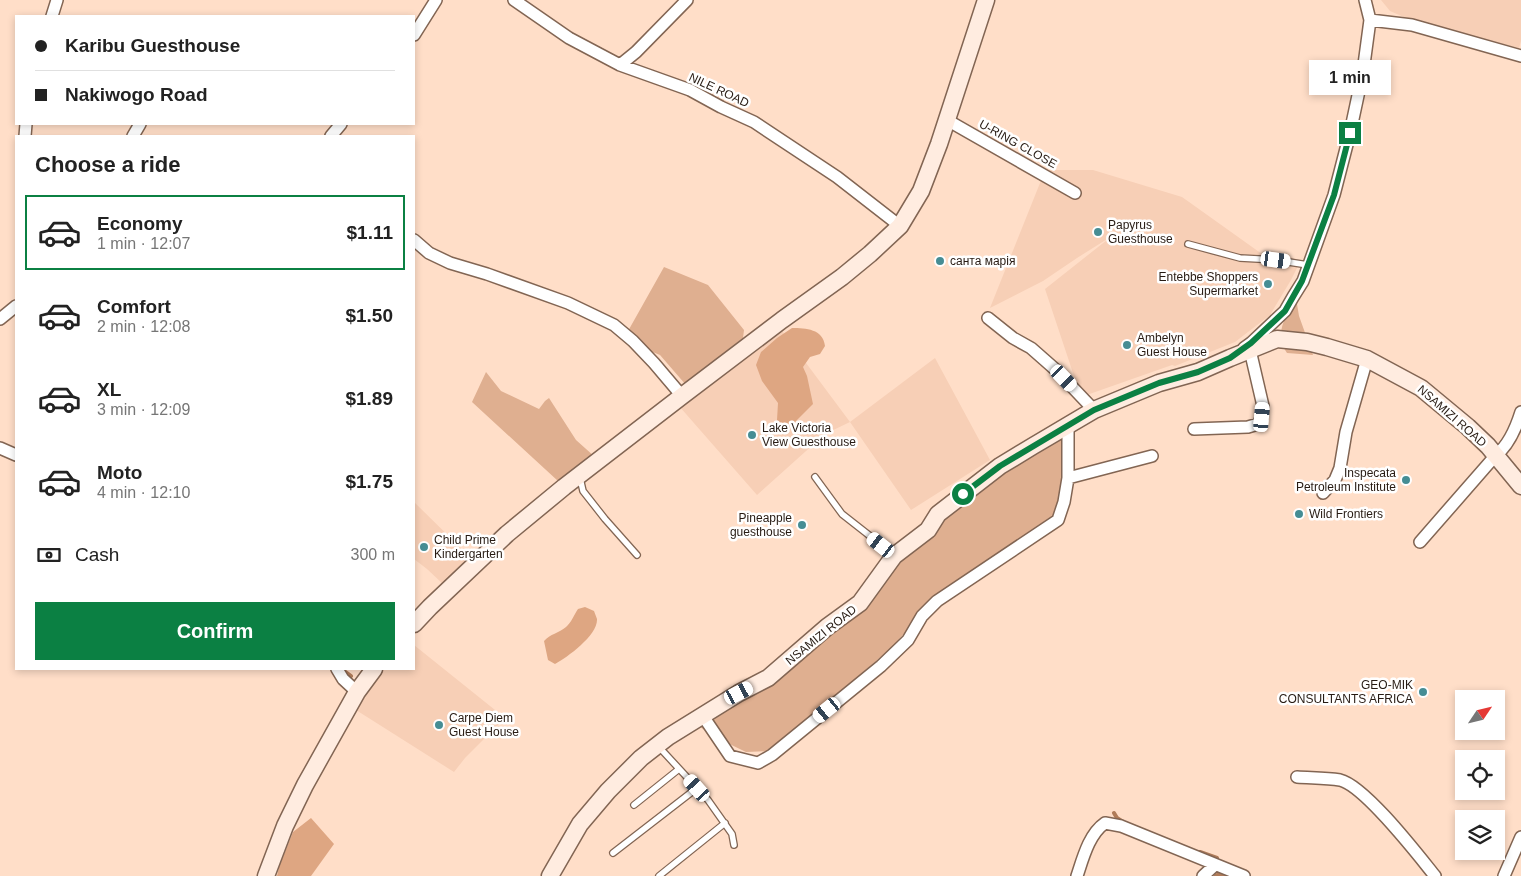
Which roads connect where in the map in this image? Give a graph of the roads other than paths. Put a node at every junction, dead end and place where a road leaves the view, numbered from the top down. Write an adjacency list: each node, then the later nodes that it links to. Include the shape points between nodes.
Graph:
1 (57, 0): 7 (street)
2 (436, 0): 9 (street)
3 (514, 0): 11 (street, NILE ROAD, via 569,38)
4 (687, 0): 11 (street)
5 (986, 0): 12 (street)
6 (1365, 0): 8 (street)
7 (52, 15)
8 (1370, 20): 10 (street, via 1412,25); 19 (street, via 1343,163)
9 (415, 33)
10 (1521, 56)
11 (620, 65): 16 (street, NILE ROAD, via 690,90 754,122 837,177)
12 (947, 120): 15 (street, U-RING CLOSE); 16 (street, via 921,191)
13 (340, 125): 14 (street)
14 (332, 135)
15 (1075, 193)
16 (900, 226): 28 (street, via 842,277)
17 (415, 241): 28 (street, via 429,253 450,263 568,303 614,325 633,341)
18 (1188, 244): 19 (lane, via 1240,258)
19 (1308, 265): 21 (street)
20 (15, 307): 23 (street)
21 (1285, 311): 24 (street); 26 (street)
22 (988, 318): 29 (street, via 1043,359)
23 (0, 320)
24 (1277, 339): 25 (street, NSAMIZI ROAD); 27 (street, NSAMIZI ROAD, via 1327,346)
25 (1250, 350): 26 (street, NSAMIZI ROAD); 32 (street, via 1263,406 1258,424)
26 (1230, 358): 29 (street, NSAMIZI ROAD)
27 (1367, 360): 35 (street, NSAMIZI ROAD, via 1421,388); 41 (street, via 1346,432 1340,468 1335,480)
28 (682, 396): 37 (street)
29 (1094, 410): 31 (street, NSAMIZI ROAD)
30 (1521, 412): 35 (street, via 1515,431)
31 (1068, 426): 39 (street); 44 (street, NSAMIZI ROAD, via 1000,466 938,514 928,530)
32 (1194, 429)
33 (0, 448): 34 (street)
34 (15, 455)
35 (1496, 455): 40 (street, NSAMIZI ROAD); 42 (street)
36 (1152, 456): 39 (street)
37 (580, 476): 43 (lane, via 584,491); 45 (street, via 498,542)
38 (815, 477): 44 (lane, via 842,514)
39 (1068, 478): 49 (street, via 1058,520 937,601 922,616 908,640 881,666 772,754 758,763 730,756)
40 (1521, 486)
41 (1323, 493)
42 (1420, 542)
43 (637, 555)
44 (894, 556): 49 (street, NSAMIZI ROAD, via 860,603 768,678)
45 (415, 623)
46 (338, 670): 48 (street)
47 (373, 670): 48 (street)
48 (357, 692): 60 (street, via 305,785)
49 (703, 716): 50 (street, NSAMIZI ROAD)
50 (658, 745): 51 (lane); 61 (street, NSAMIZI ROAD, via 641,758 580,824)
51 (679, 769): 53 (lane); 54 (lane)
52 (1297, 777): 66 (street, via 1342,780 1359,792 1393,825)
53 (697, 788): 55 (lane); 58 (lane)
54 (634, 805)
55 (725, 823): 57 (lane); 62 (lane)
56 (1521, 837): 67 (street)
57 (734, 845)
58 (613, 852)
59 (1215, 865): 63 (street, via 1121,826 1105,823 1097,828); 64 (street); 65 (street)
60 (266, 876)
61 (550, 876)
62 (659, 876)
63 (1077, 876)
64 (1203, 876)
65 (1244, 876)
66 (1435, 876)
67 (1504, 876)

